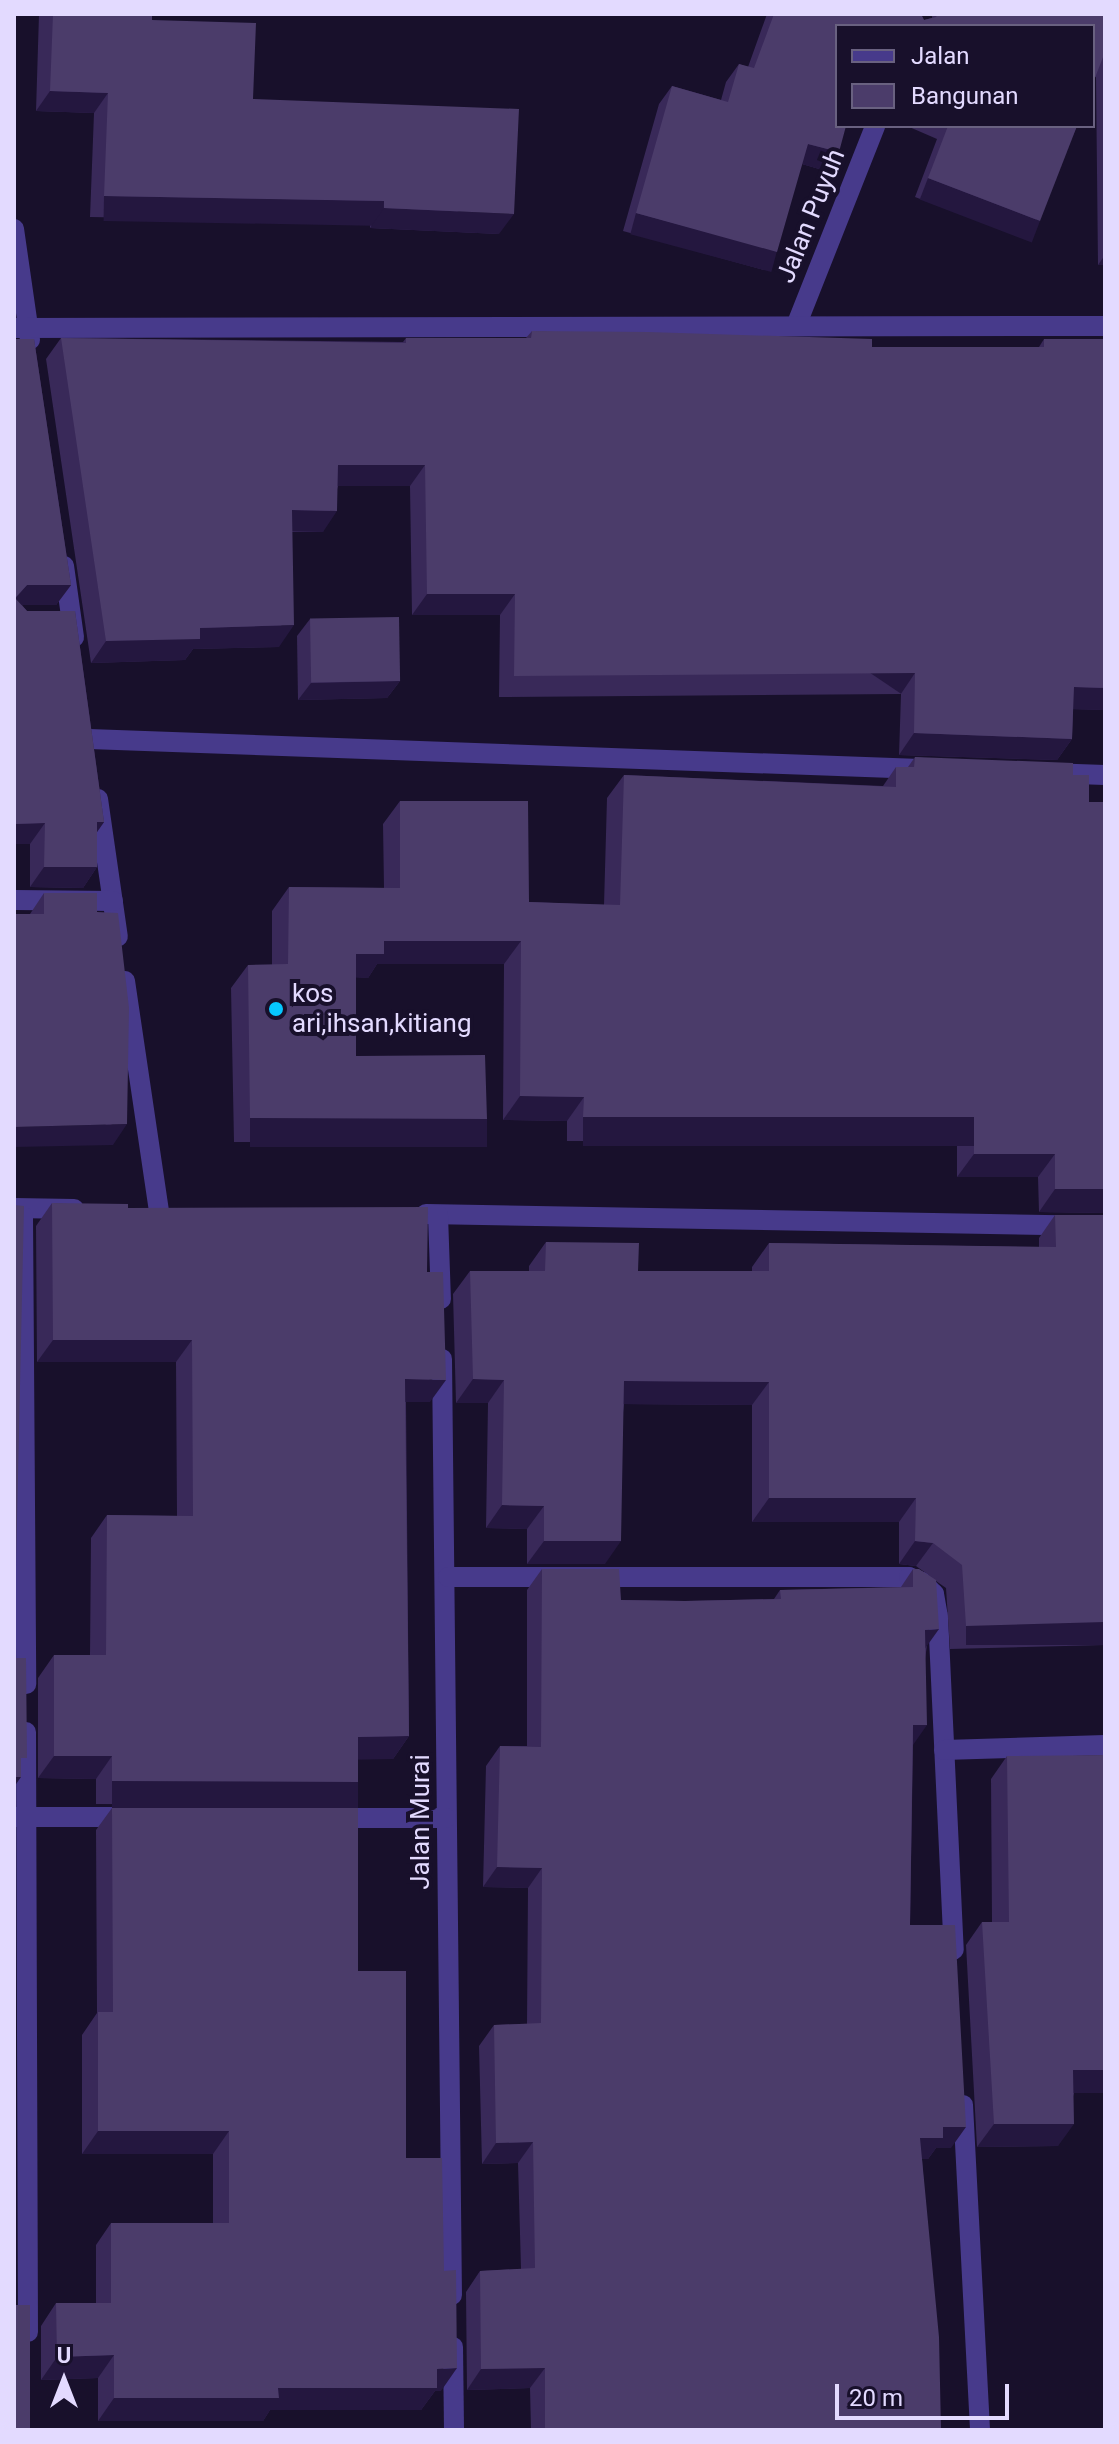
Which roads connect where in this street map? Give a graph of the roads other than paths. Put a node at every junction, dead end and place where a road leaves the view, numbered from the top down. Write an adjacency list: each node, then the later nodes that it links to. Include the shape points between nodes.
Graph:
1 (874, 128): 3 (street, Jalan Puyuh)
2 (14, 229): 5 (street)
3 (796, 326): 4 (street); 5 (street)
4 (1105, 326)
5 (21, 328): 6 (street)
6 (33, 359)
7 (60, 542): 9 (street)
8 (43, 618): 9 (street)
9 (71, 618): 10 (street)
10 (78, 663)
11 (946, 770): 15 (street, via 88,731)
12 (1026, 773): 13 (street)
13 (1105, 775)
14 (14, 900): 15 (street)
15 (113, 901): 18 (street)
16 (19, 1208): 17 (street); 25 (street)
17 (99, 1209)
18 (159, 1210)
19 (407, 1214): 20 (street)
20 (438, 1215): 21 (street); 22 (street, Jalan Murai)
21 (1105, 1226)
22 (448, 1577): 24 (street, via 909,1577 934,1594); 28 (street, Jalan Murai)
23 (1105, 1745): 24 (street)
24 (944, 1750): 29 (street)
25 (20, 1817): 26 (street); 31 (street)
26 (151, 1817)
27 (306, 1818): 28 (street)
28 (446, 1818): 32 (street, Jalan Murai)
29 (956, 1971)
30 (962, 2082): 33 (street)
31 (28, 2351)
32 (454, 2430)
33 (980, 2430)

